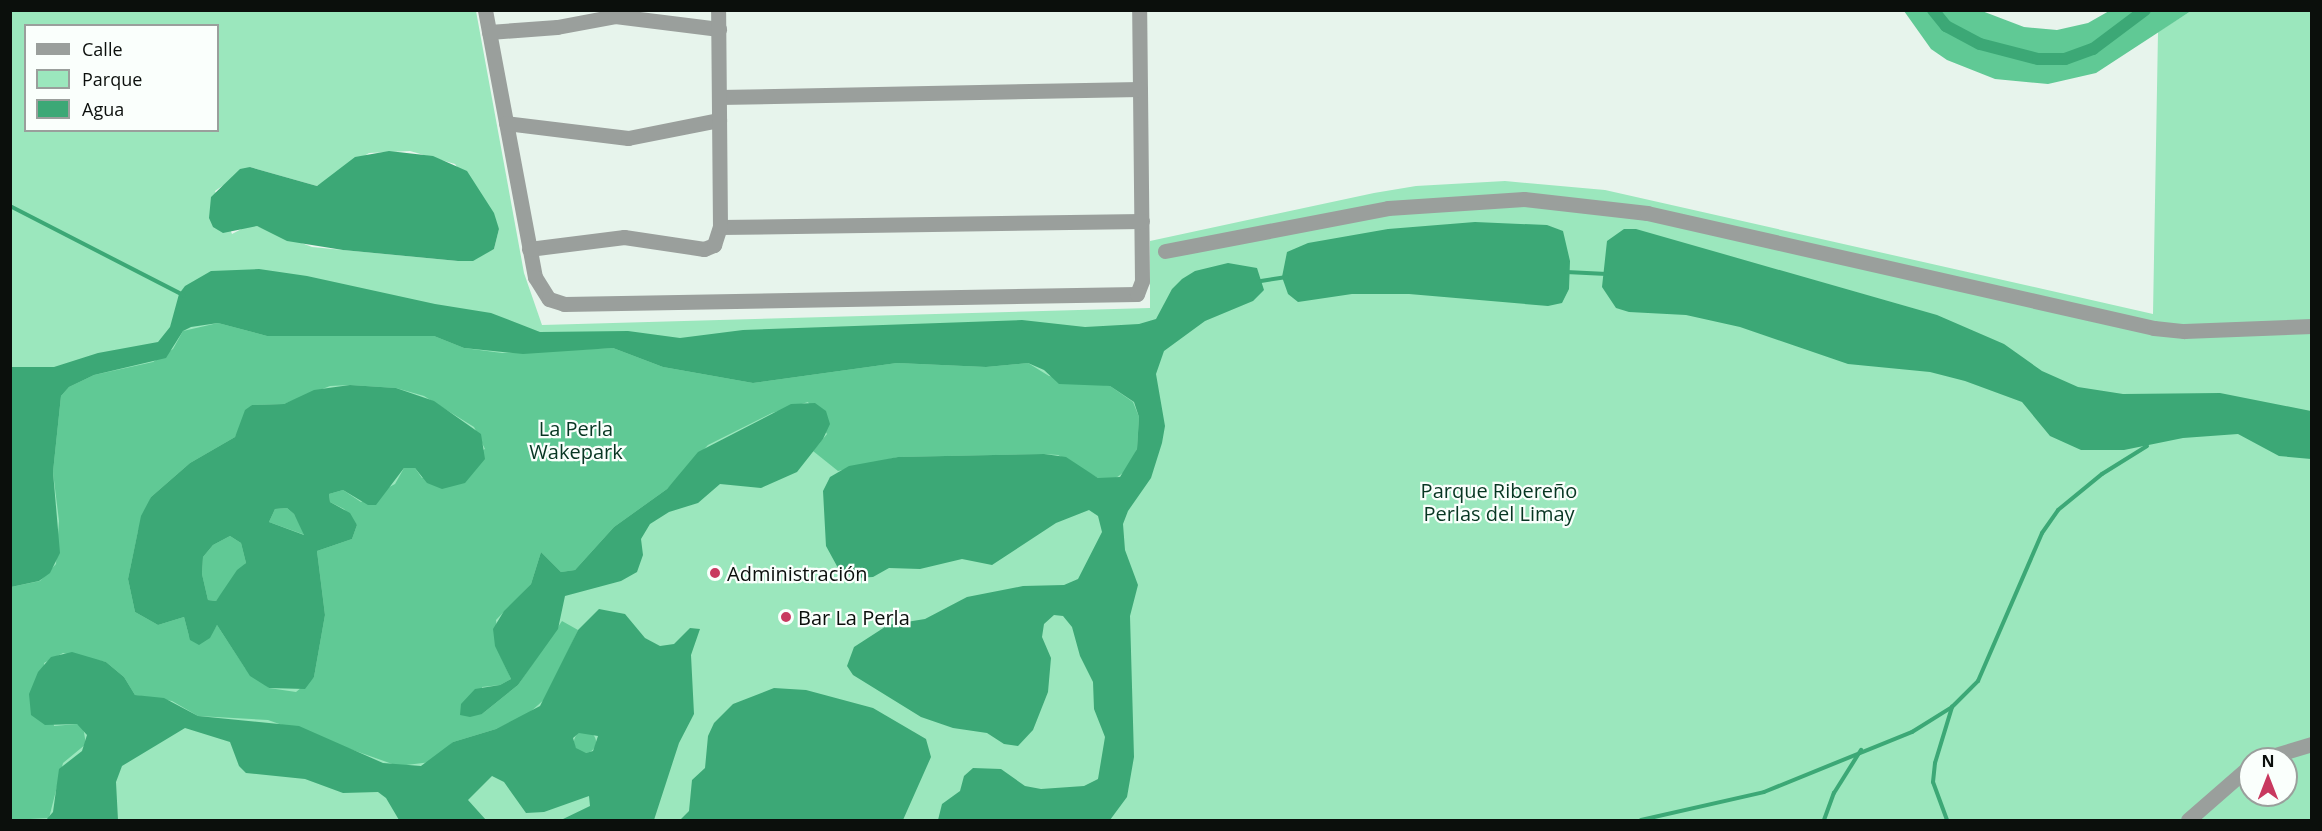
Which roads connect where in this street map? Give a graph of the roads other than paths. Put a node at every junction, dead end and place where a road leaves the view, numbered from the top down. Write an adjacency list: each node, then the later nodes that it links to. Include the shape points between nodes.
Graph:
1 (484, 10): 5 (street)
2 (718, 10): 4 (street)
3 (1139, 10): 6 (street)
4 (719, 29): 5 (street, via 615,16 551,28); 7 (street)
5 (489, 32): 9 (street)
6 (1140, 89): 7 (street); 10 (street)
7 (719, 97): 8 (street)
8 (719, 120): 9 (street, via 628,138); 11 (street)
9 (506, 123): 12 (street)
10 (1142, 221): 11 (street); 12 (street, via 1142,286 1137,294 1130,295 564,304 543,293)
11 (720, 227): 12 (street, via 714,245 704,249 632,237)
12 (529, 249)
13 (1165, 251): 14 (street, via 1388,208 1479,198 1524,198 1647,213 2154,328 2184,331)
14 (2312, 326)
15 (2238, 776): 16 (street)
16 (2188, 820)

